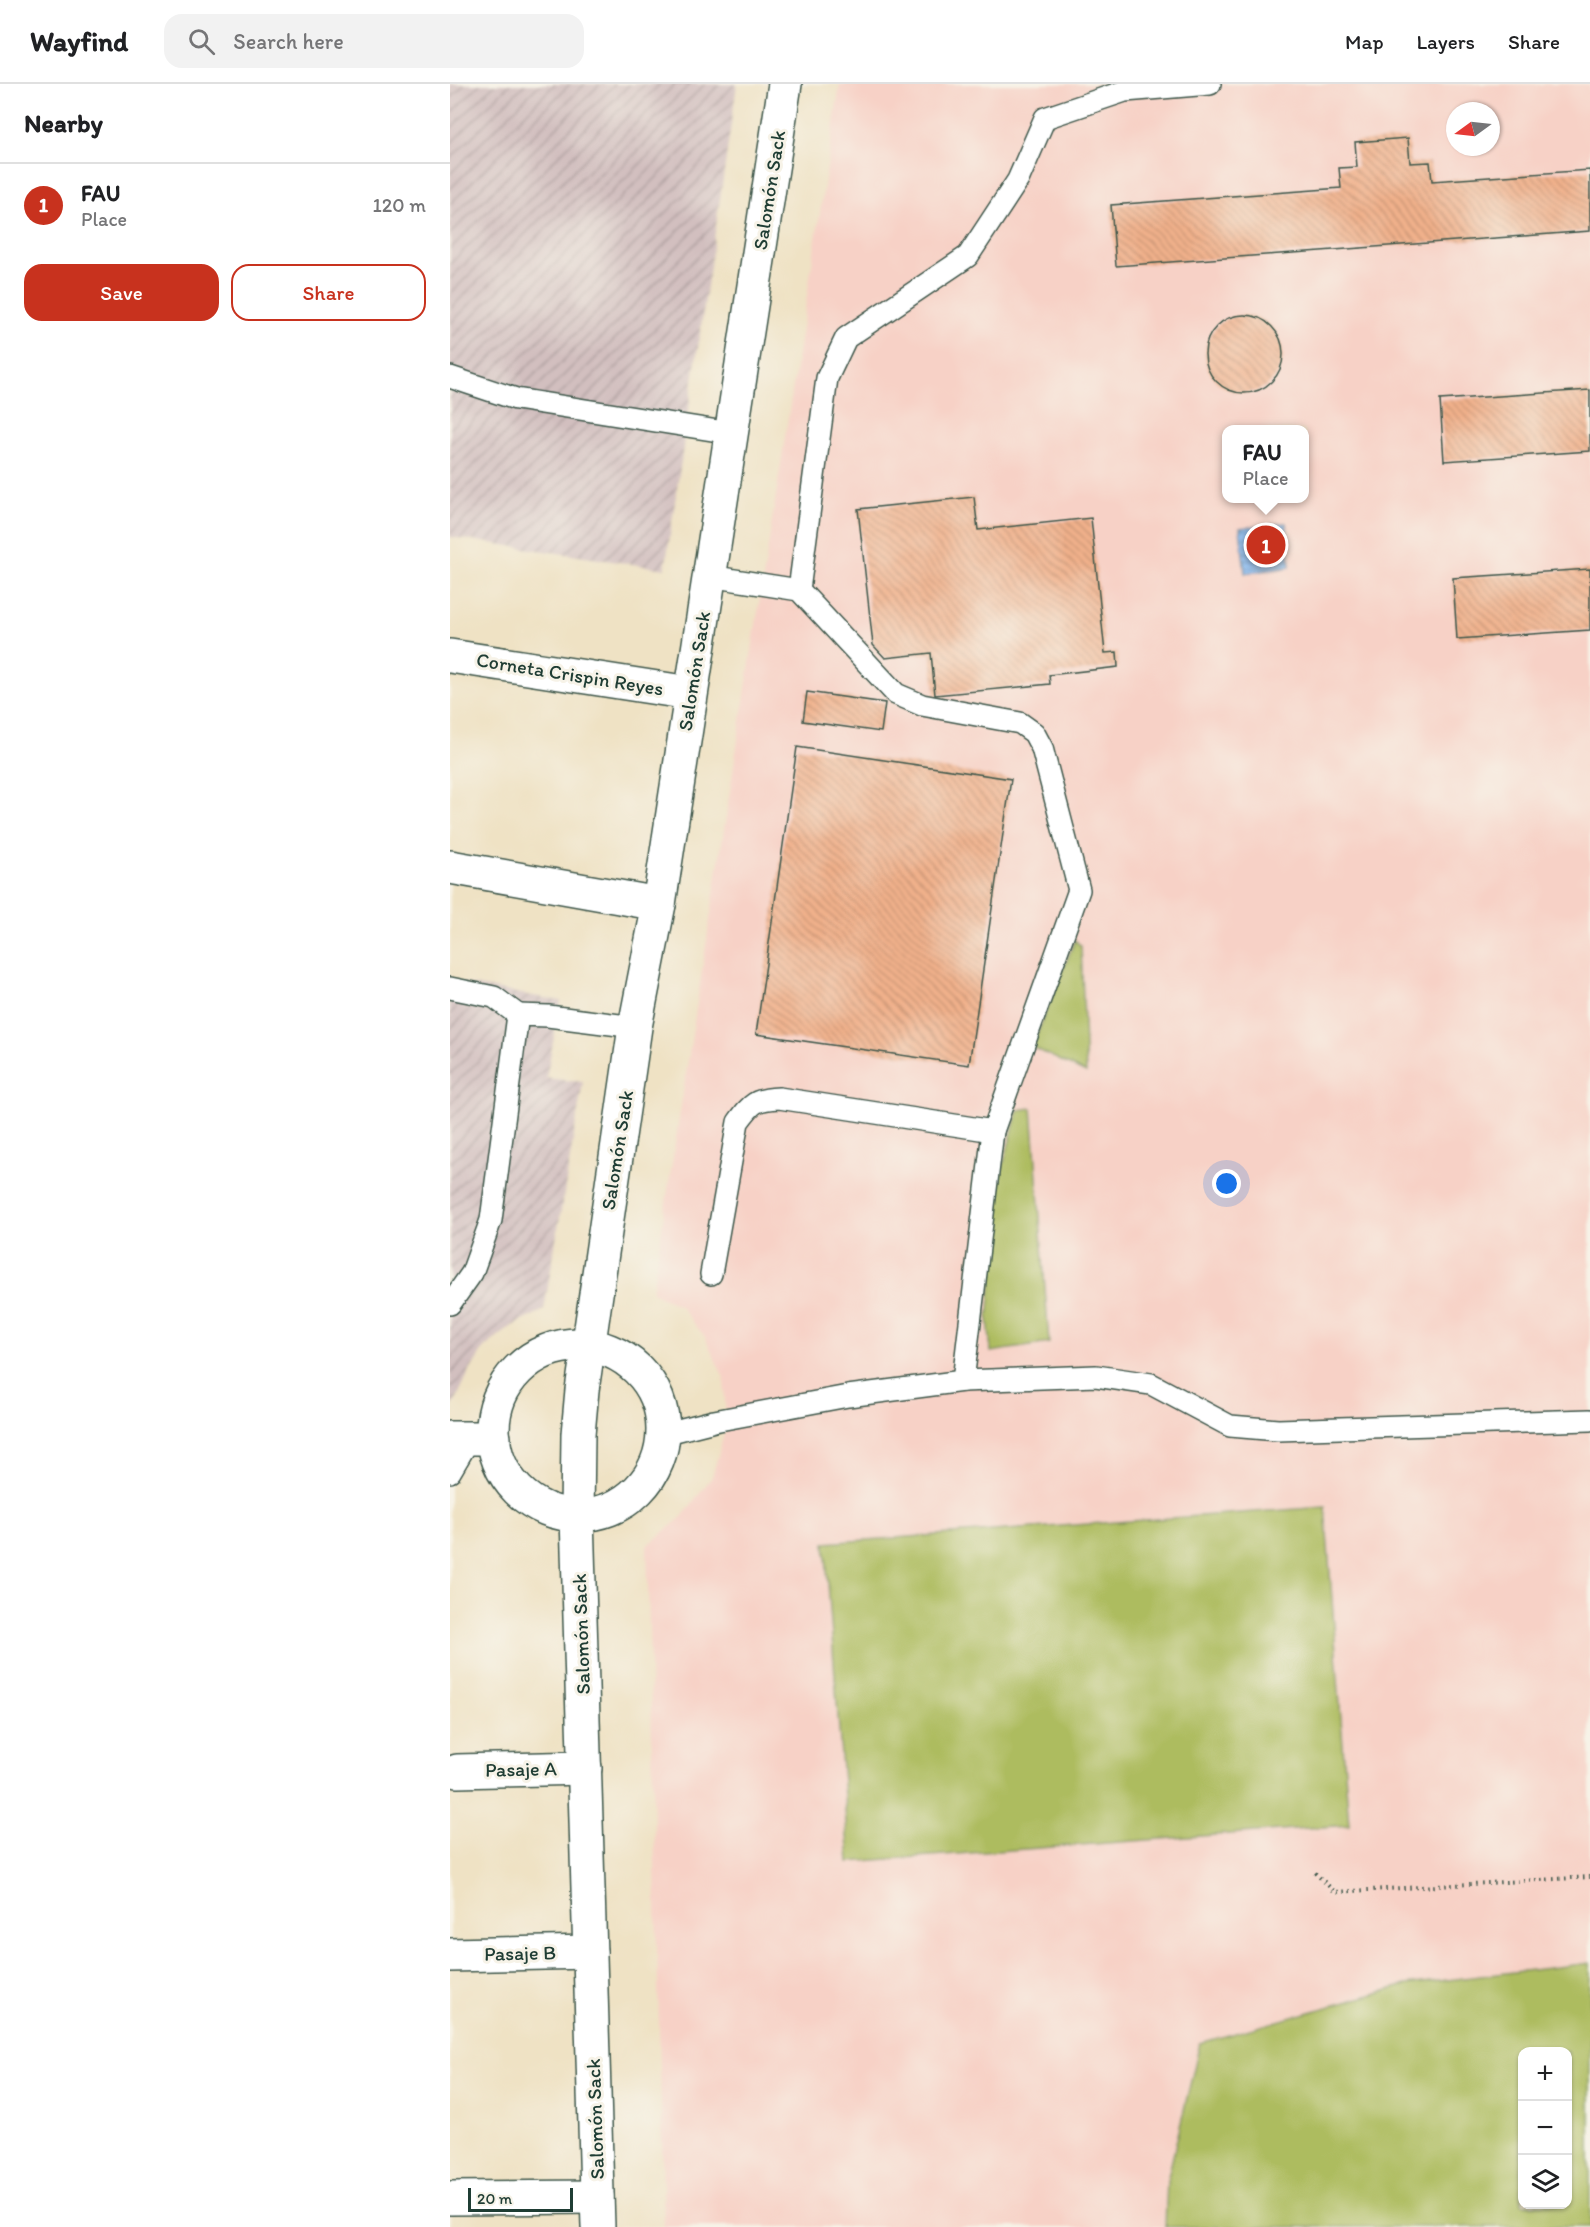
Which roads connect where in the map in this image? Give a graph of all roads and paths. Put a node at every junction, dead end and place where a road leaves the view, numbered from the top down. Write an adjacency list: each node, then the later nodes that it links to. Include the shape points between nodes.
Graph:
1 (785, 84): 4 (street, Salomón Sack)
2 (1210, 84): 6 (lane, via 1125,91 1045,118 1018,180 968,256 846,338 827,378)
3 (450, 376): 4 (lane, via 516,399)
4 (731, 433): 5 (street, Salomón Sack)
5 (709, 576): 6 (lane); 8 (street, Salomón Sack)
6 (799, 590): 14 (lane, via 896,694 922,705 1020,723 1034,734 1042,748 1079,890)
7 (450, 656): 8 (street, Corneta Crispin Reyes)
8 (690, 693): 10 (street, Salomón Sack)
9 (450, 867): 10 (street)
10 (659, 904): 13 (street, Salomón Sack)
11 (450, 988): 12 (lane, via 494,997)
12 (518, 1015): 13 (lane); 16 (lane, via 490,1220 472,1273)
13 (635, 1027): 17 (street, Salomón Sack)
14 (993, 1131): 15 (lane, via 779,1098 752,1104 738,1122); 18 (lane)
15 (711, 1274)
16 (450, 1304)
17 (587, 1345): 20 (street, via 622,1357 648,1382 657,1398); 21 (street, via 568,1345 533,1357 507,1384 494,1419); 23 (street, Salomón Sack, via 578,1434)
18 (963, 1381): 19 (lane, via 1096,1376 1151,1384 1230,1426 1278,1430); 20 (lane, via 848,1396)
19 (1590, 1419)
20 (663, 1434): 23 (street, via 653,1470 630,1499 596,1514)
21 (471, 1438): 22 (lane); 23 (street, via 496,1455 520,1492 542,1508)
22 (450, 1472)
23 (577, 1516): 24 (street, Salomón Sack)
24 (585, 1768): 25 (street, Pasaje A); 28 (street, Salomón Sack)
25 (458, 1771)
26 (1315, 1873): 27 (path, via 1335,1892)
27 (1590, 1877)
28 (590, 1952): 29 (street, Pasaje B); 31 (street, Salomón Sack)
29 (450, 1955)
30 (450, 2198): 31 (street)
31 (598, 2212)

